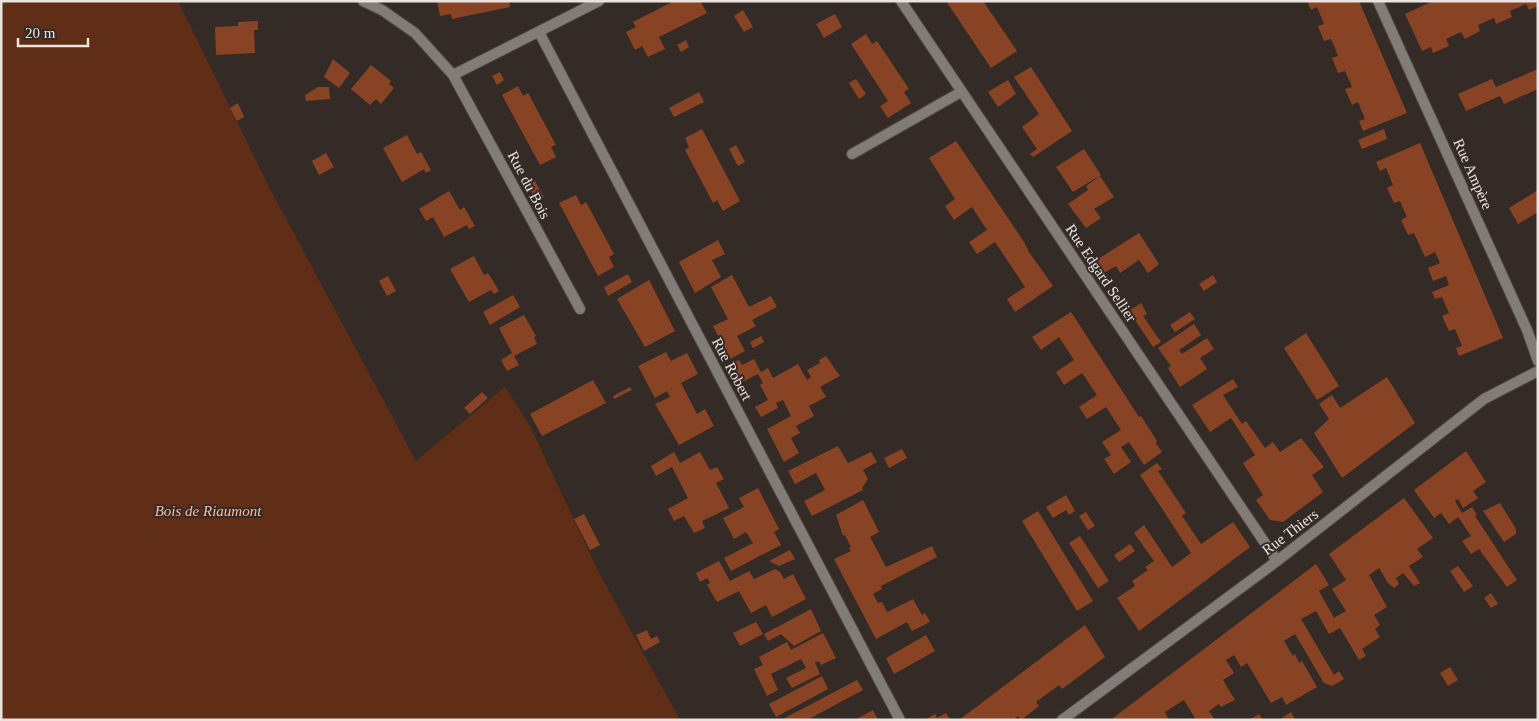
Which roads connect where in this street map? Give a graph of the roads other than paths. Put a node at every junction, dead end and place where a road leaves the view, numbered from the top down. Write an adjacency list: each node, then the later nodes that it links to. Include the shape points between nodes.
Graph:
1 (363, 1): 6 (street, Rue du Bois, via 415,33)
2 (599, 1): 5 (street)
3 (901, 1): 7 (street, Rue Edgard Sellier)
4 (1380, 2): 10 (street, Rue Ampère)
5 (539, 32): 6 (street); 13 (street, Rue Robert)
6 (453, 75): 9 (street, Rue du Bois)
7 (961, 92): 8 (street); 12 (street, Rue Edgard Sellier)
8 (852, 154)
9 (580, 309)
10 (1538, 361)
11 (1538, 371): 12 (street, Rue Thiers, via 1484,399)
12 (1277, 561): 14 (street, Rue Thiers)
13 (900, 720)
14 (1062, 720)

